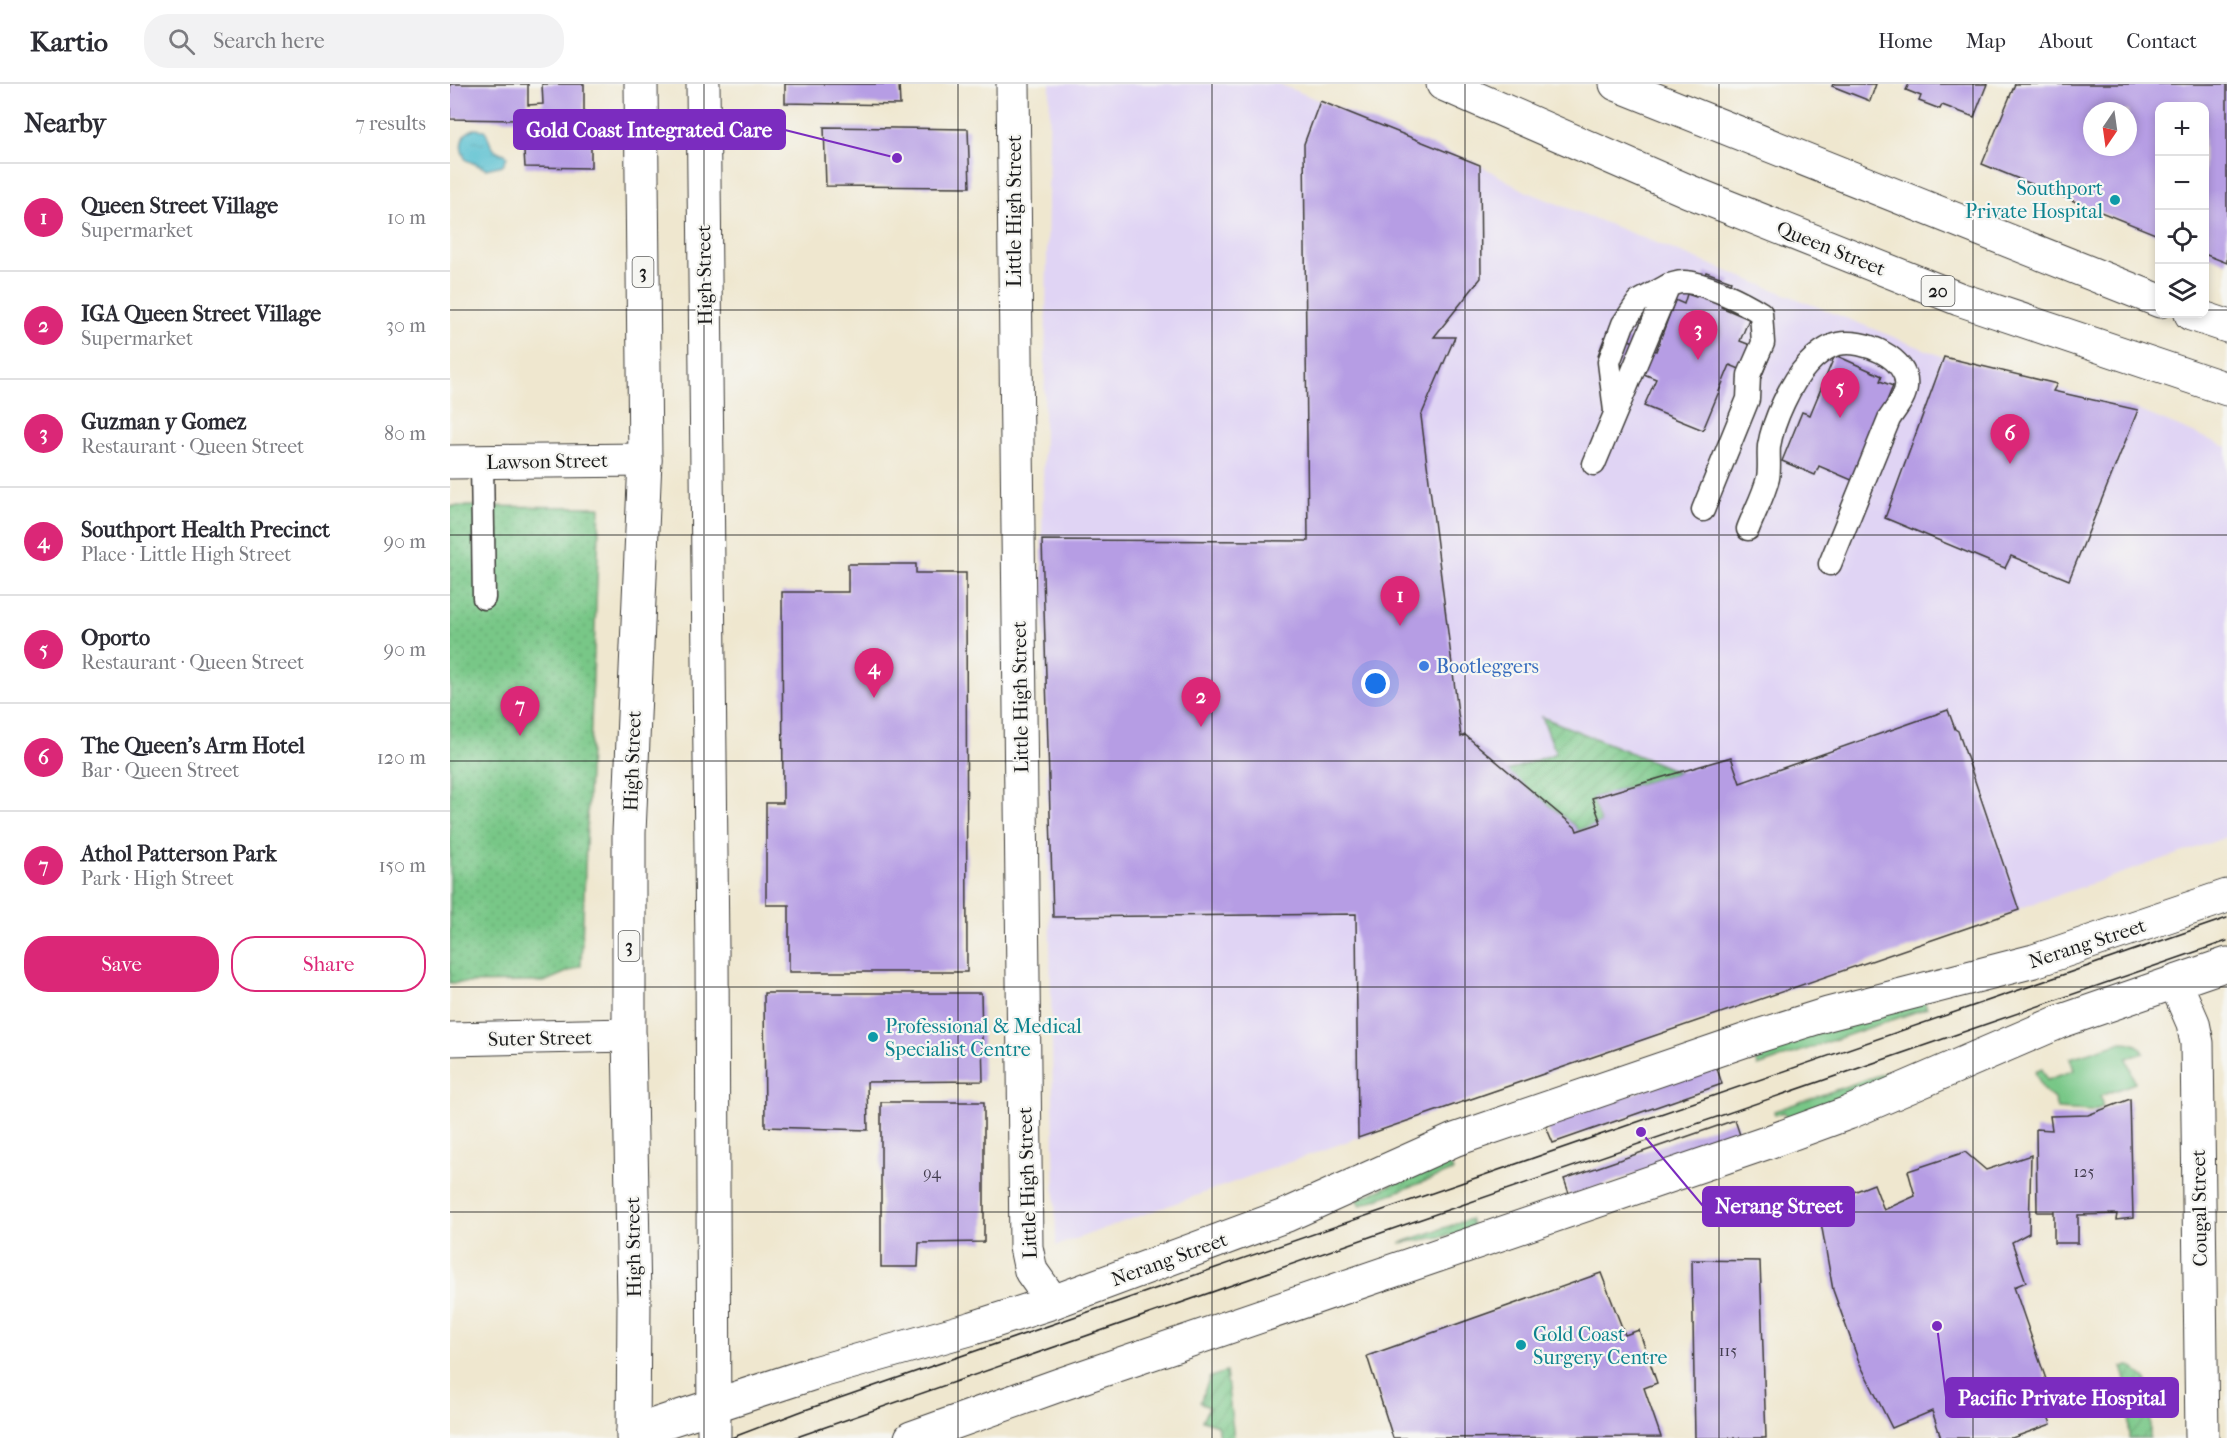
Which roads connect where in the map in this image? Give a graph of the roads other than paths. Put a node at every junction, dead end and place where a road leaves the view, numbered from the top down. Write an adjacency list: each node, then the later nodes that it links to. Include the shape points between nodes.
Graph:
1 (641, 84): 10 (main road, High Street / 3)
2 (703, 84): 23 (main road, High Street)
3 (1013, 84): 22 (main road, Little High Street, via 1026,1247 1031,1271)
4 (1443, 84): 9 (main road, Queen Street / 20, via 1688,191 1959,299)
5 (1616, 84): 6 (main road)
6 (2155, 300)
7 (2203, 318): 8 (main road)
8 (2227, 326)
9 (2227, 389)
10 (645, 460): 11 (main road, Lawson Street); 20 (main road, High Street / 3, via 629,833)
11 (466, 462): 16 (lane)
12 (1594, 464): 13 (lane, via 1669,285 1694,282 1748,304 1761,313 1763,343 1749,375 1748,399)
13 (1703, 510)
14 (1748, 529): 15 (lane, via 1768,478 1769,445 1777,421 1788,394 1808,364 1837,344 1857,342 1878,349 1902,369 1907,385 1903,399 1889,419)
15 (1830, 564)
16 (484, 598)
17 (2227, 896): 22 (main road, Nerang Street, via 2034,961 1828,1014 1454,1140 1287,1215)
18 (2227, 964): 19 (main road)
19 (2175, 982): 26 (main road, via 2059,1023 1848,1113 1763,1144); 27 (main road, Cougal Street, via 2197,1042)
20 (629, 1035): 21 (main road, Suter Street); 24 (main road, High Street / 3, via 634,1301)
21 (450, 1039)
22 (1053, 1302): 23 (main road, Nerang Street)
23 (714, 1405): 24 (main road, Nerang Street); 25 (main road, High Street)
24 (628, 1436)
25 (714, 1438)
26 (911, 1438)
27 (2202, 1438)

